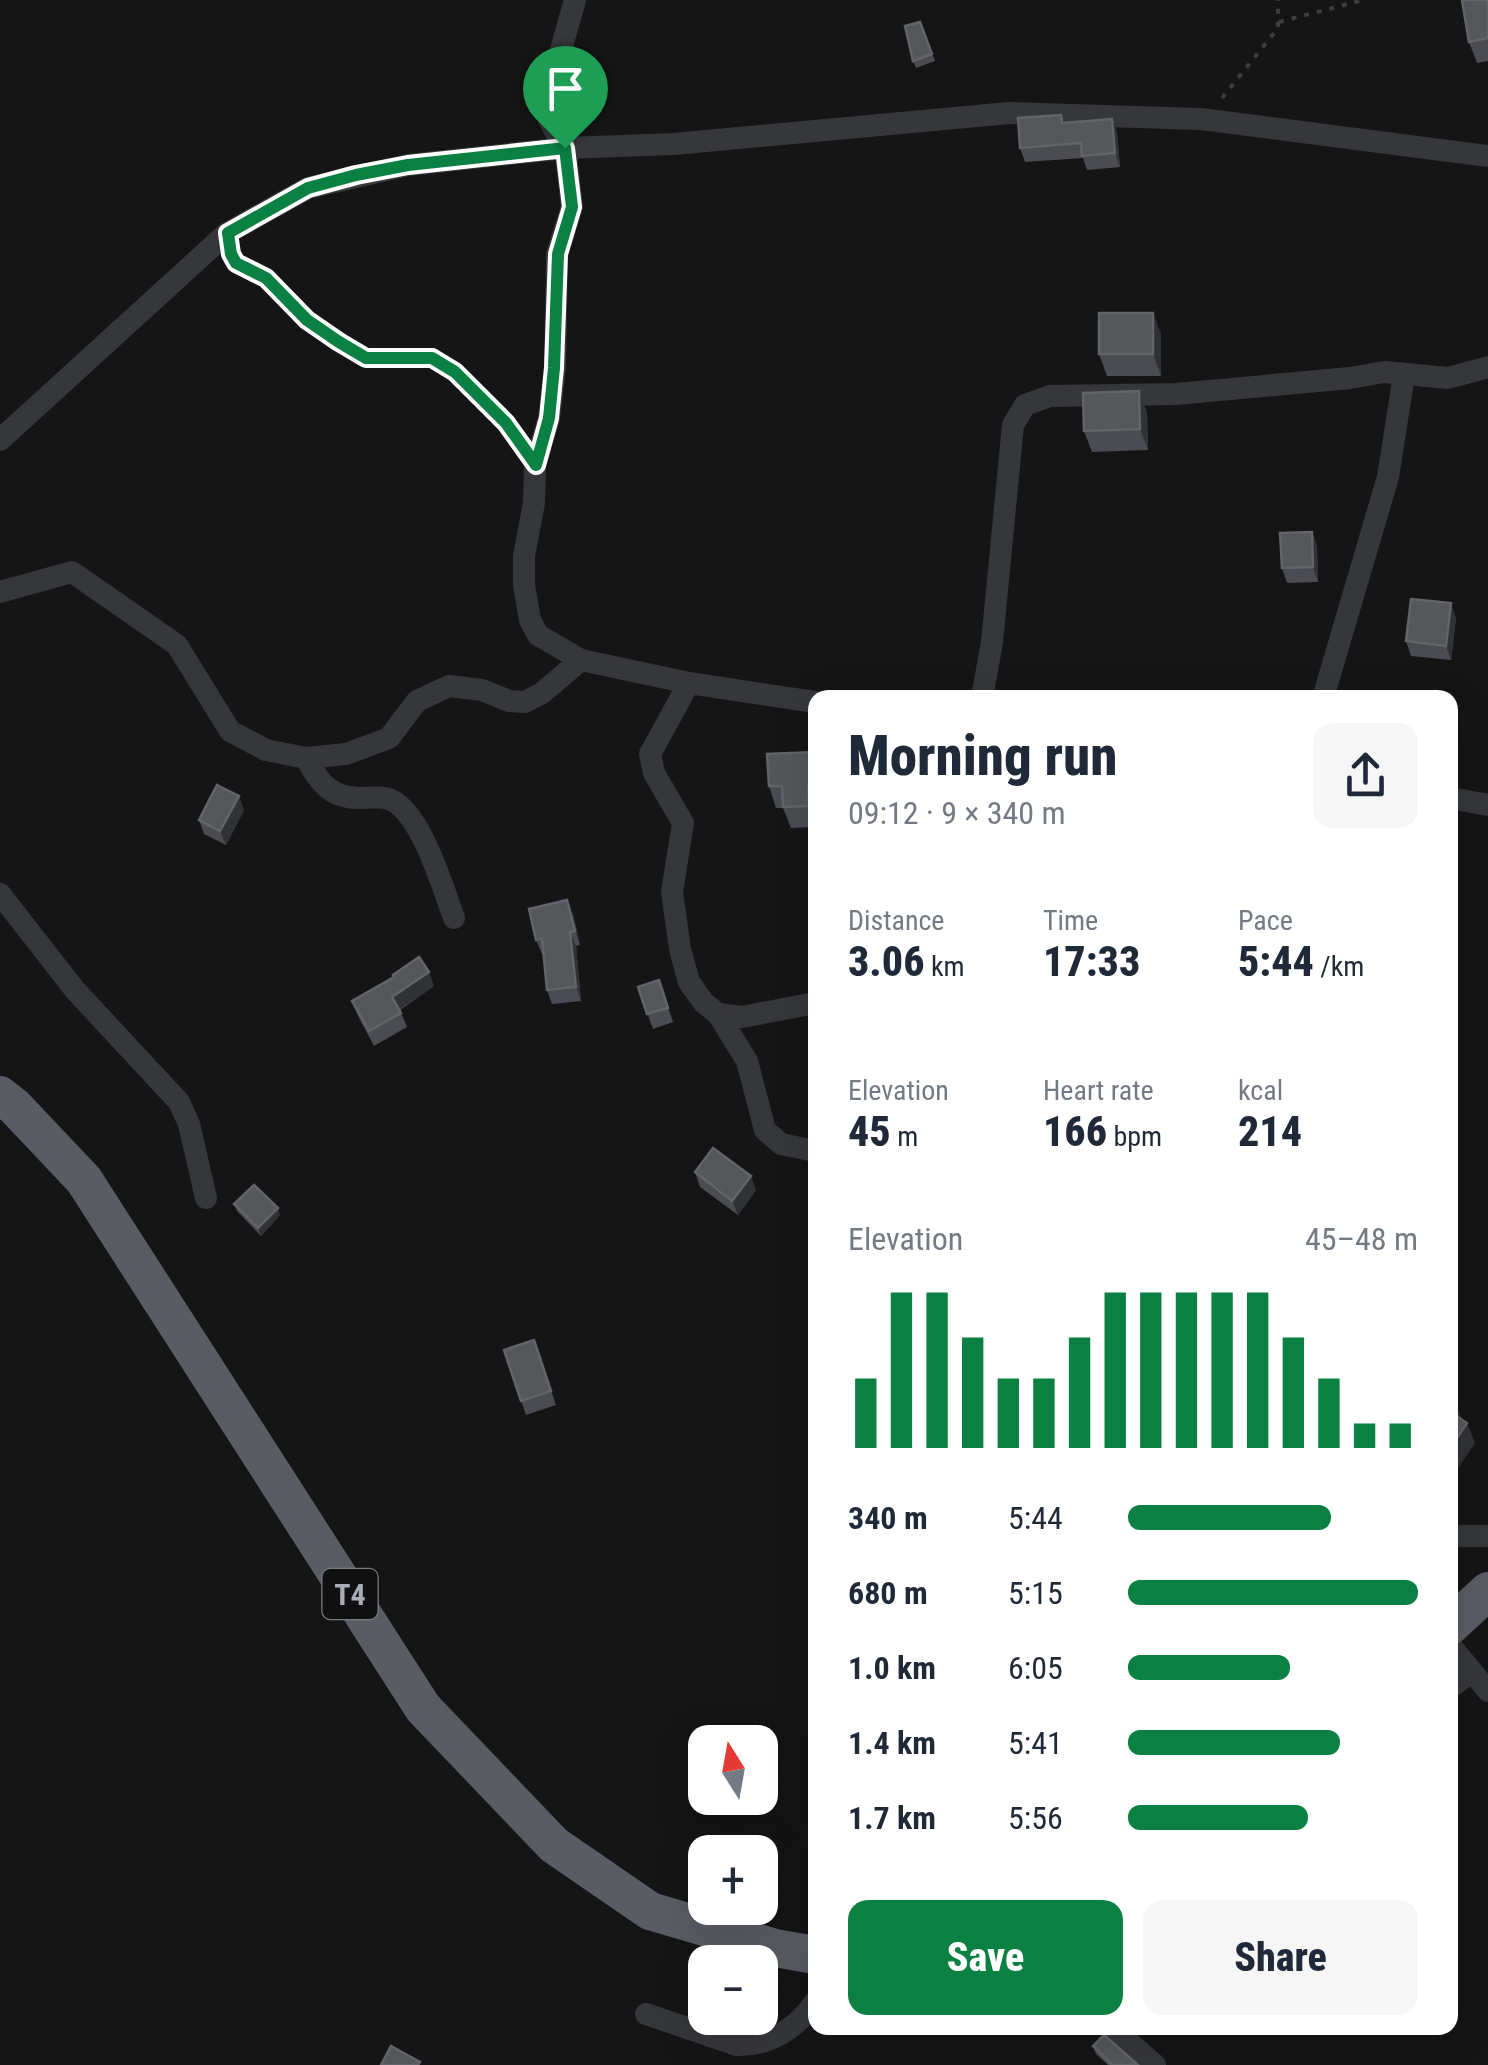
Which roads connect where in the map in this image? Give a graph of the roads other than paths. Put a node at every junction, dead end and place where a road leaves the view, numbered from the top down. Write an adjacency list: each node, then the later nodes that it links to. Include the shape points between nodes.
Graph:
1 (575, 0): 2 (street, via 549,92 549,120)
2 (565, 148): 3 (street, via 1009,114 1201,119); 6 (street, via 408,165 308,188 228,233); 8 (street, via 572,207 558,254 549,418 524,556 528,611 538,635)
3 (1488, 156)
4 (1488, 367): 5 (street, via 1448,378)
5 (1404, 375): 10 (street, via 1176,394 1050,396 1025,404 1013,424); 11 (street, via 1388,477)
6 (0, 440)
7 (0, 592): 13 (street, via 72,572 176,645 230,730 266,750)
8 (581, 660): 9 (street); 13 (street, via 525,702 449,686 417,701 389,738 346,754)
9 (689, 683): 12 (street); 19 (street, via 650,754 684,828 672,892 680,949 689,982)
10 (983, 690)
11 (1325, 690)
12 (808, 701)
13 (306, 758): 17 (street, via 327,789 391,800 406,812)
14 (1458, 799): 15 (street)
15 (1488, 804)
16 (0, 894): 22 (street, via 75,990 178,1102)
17 (454, 918)
18 (808, 1004): 19 (street, via 742,1017)
19 (718, 1014): 21 (street, via 748,1061 764,1130 781,1144)
20 (0, 1095): 31 (highway, T4, via 84,1180 423,1708 554,1845 650,1911)
21 (808, 1150)
22 (206, 1198)
23 (1458, 1536): 24 (street)
24 (1488, 1536)
25 (1488, 1591): 26 (highway)
26 (1458, 1619)
27 (1458, 1656): 28 (street)
28 (1471, 1672): 29 (street); 30 (street)
29 (1458, 1682)
30 (1488, 1691)
31 (808, 1953)
32 (808, 2010): 33 (street, via 767,2042 749,2045)
33 (646, 2014)
34 (1121, 2035): 35 (street)
35 (1155, 2065)

